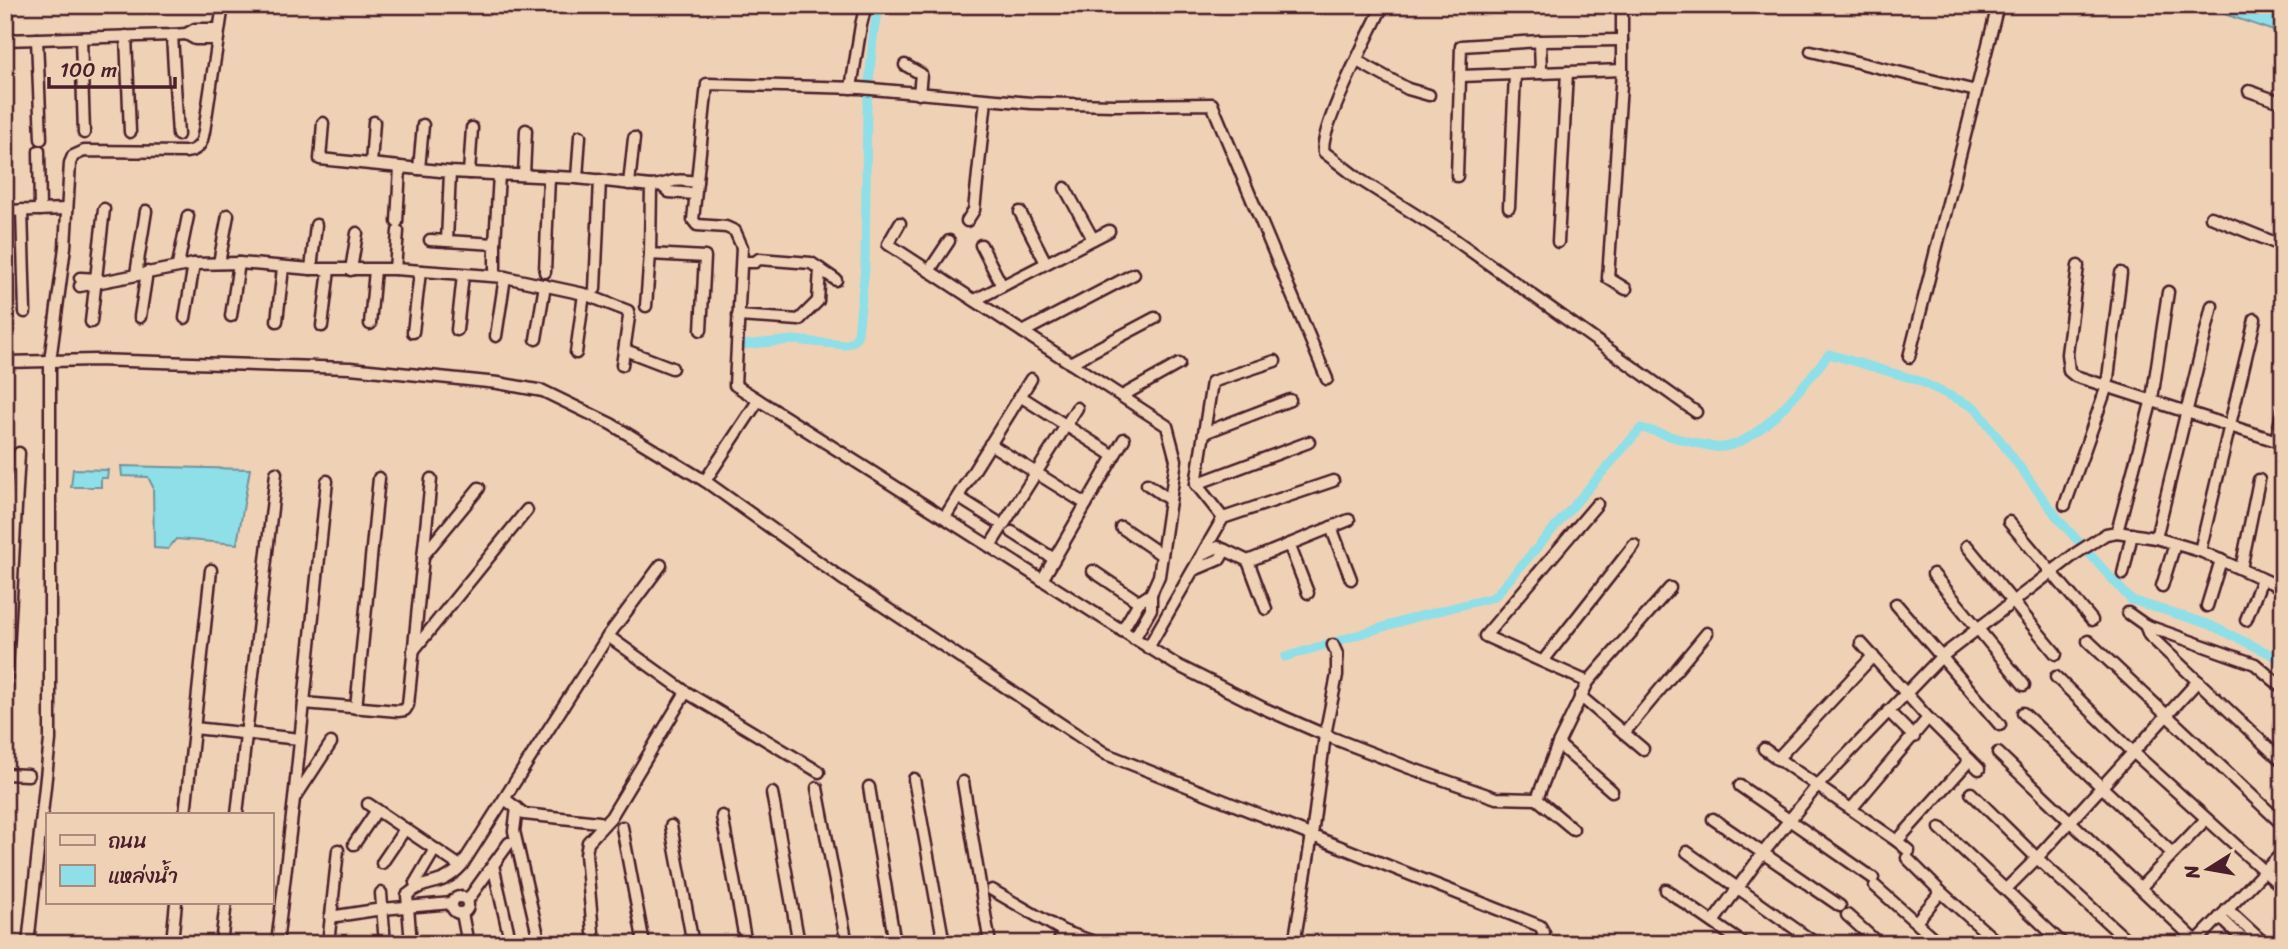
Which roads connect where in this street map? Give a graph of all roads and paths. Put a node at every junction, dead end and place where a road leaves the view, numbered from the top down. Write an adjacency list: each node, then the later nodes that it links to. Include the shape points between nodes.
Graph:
1 (223, 5): 6 (street)
2 (866, 5): 22 (street, via 860,25)
3 (1383, 5): 15 (street)
4 (1622, 5): 12 (street)
5 (1998, 5): 23 (street)
6 (218, 34): 7 (street, via 195,29); 58 (street, via 198,149 78,152 70,163)
7 (172, 35): 8 (street); 36 (street)
8 (126, 36): 9 (street); 34 (street)
9 (81, 38): 10 (street); 35 (street)
10 (37, 39): 11 (street); 39 (street)
11 (5, 40)
12 (1622, 40): 13 (street); 17 (street)
13 (1540, 41): 19 (street); 21 (street, via 1461,46)
14 (1811, 51): 23 (street)
15 (1357, 61): 26 (street, via 1408,89); 157 (street, via 1332,113 1322,144 1324,152)
16 (905, 65): 25 (street, via 921,74)
17 (1622, 70): 18 (street); 113 (street, via 1608,278)
18 (1567, 72): 19 (street); 77 (street)
19 (1541, 73): 20 (street)
20 (1515, 75): 21 (street); 57 (street)
21 (1461, 76): 48 (street)
22 (861, 89): 25 (street); 52 (street, via 707,85)
23 (1976, 91): 138 (street)
24 (2249, 91): 28 (street)
25 (919, 94): 27 (street)
26 (1429, 95)
27 (986, 100): 68 (street, via 974,210); 147 (street, via 1212,104)
28 (2283, 103)
29 (374, 122): 41 (street)
30 (323, 123): 41 (street, via 320,159)
31 (423, 125): 43 (street)
32 (472, 128): 45 (street)
33 (526, 130): 47 (street)
34 (130, 132)
35 (84, 133)
36 (178, 135)
37 (580, 136): 50 (street)
38 (634, 138): 53 (street)
39 (41, 139)
40 (39, 151): 61 (street)
41 (371, 164): 42 (street)
42 (400, 167): 43 (street); 92 (street)
43 (419, 169): 44 (street)
44 (450, 172): 45 (street); 75 (street)
45 (469, 173): 46 (street)
46 (499, 174): 47 (street); 78 (street)
47 (524, 175): 49 (street)
48 (1457, 176)
49 (549, 177): 50 (street); 101 (street)
50 (578, 178): 51 (street)
51 (600, 180): 53 (street); 112 (street)
52 (696, 182): 54 (street); 56 (street)
53 (629, 184): 54 (street)
54 (656, 186): 56 (street); 82 (street)
55 (1065, 188): 73 (street)
56 (695, 194): 81 (street, via 693,220 697,225 735,231)
57 (1509, 207)
58 (67, 209): 61 (street); 109 (street)
59 (104, 209): 108 (street)
60 (22, 210): 61 (street); 62 (street); 119 (street)
61 (40, 210)
62 (5, 211)
63 (146, 211): 103 (street)
64 (1020, 212): 87 (street)
65 (228, 215): 85 (street)
66 (188, 216): 89 (street)
67 (2211, 217): 80 (street)
68 (967, 221)
69 (900, 223): 99 (street, via 888,244)
70 (316, 225): 95 (street)
71 (1109, 231): 73 (street)
72 (357, 233): 98 (street)
73 (1093, 239): 87 (street)
74 (430, 240): 75 (street)
75 (447, 241): 78 (street)
76 (949, 241): 99 (street)
77 (1558, 242)
78 (495, 244): 93 (street)
79 (981, 245): 111 (street)
80 (2283, 246)
81 (743, 247): 83 (street); 84 (street)
82 (650, 254): 117 (street); 131 (street, via 705,257)
83 (759, 259): 84 (street); 94 (street, via 811,262)
84 (742, 262): 121 (street)
85 (219, 263): 86 (street); 88 (street)
86 (239, 263): 91 (street); 120 (street)
87 (1046, 263): 111 (street)
88 (194, 264): 89 (street); 123 (street)
89 (178, 265): 103 (street)
90 (2078, 266): 148 (street, via 2068,371)
91 (283, 268): 95 (street); 126 (street)
92 (395, 269): 97 (street); 100 (street)
93 (495, 269)
94 (820, 269): 107 (street); 121 (street, via 818,301 799,320)
95 (311, 270): 96 (street)
96 (328, 270): 98 (street); 129 (street)
97 (375, 270): 98 (street); 128 (street)
98 (351, 271)
99 (929, 271): 116 (street)
100 (421, 272): 105 (street); 132 (street)
101 (545, 272)
102 (2121, 272): 148 (street)
103 (142, 273): 108 (street); 122 (street)
104 (1134, 274): 133 (street)
105 (463, 275): 106 (street); 130 (street)
106 (505, 277): 110 (street); 134 (street)
107 (836, 280)
108 (99, 281): 109 (street); 127 (street)
109 (60, 284): 140 (street)
110 (545, 285): 115 (street); 135 (street)
111 (1002, 286): 116 (street)
112 (595, 289)
113 (1626, 289)
114 (2168, 292): 151 (street)
115 (584, 293): 136 (street, via 628,311); 137 (street)
116 (975, 300): 133 (street)
117 (646, 306)
118 (2212, 306): 156 (street)
119 (25, 312)
120 (231, 316)
121 (738, 316): 153 (street, via 735,385)
122 (139, 317)
123 (185, 318)
124 (1155, 318): 142 (street)
125 (2255, 319): 158 (street)
126 (277, 321)
127 (91, 322)
128 (370, 324)
129 (322, 326)
130 (457, 330)
131 (701, 330)
132 (413, 332)
133 (1023, 332): 142 (street)
134 (496, 336)
135 (536, 339)
136 (625, 349): 144 (street); 145 (street)
137 (576, 353)
138 (1909, 356)
139 (1275, 360): 160 (street, via 1212,382)
140 (50, 361): 141 (street); 173 (street, via 350,368 521,386 543,391 611,424); 350 (street, via 50,740)
141 (5, 362)
142 (1070, 363): 150 (street)
143 (1179, 363): 150 (street)
144 (622, 365)
145 (672, 368)
146 (1031, 379): 149 (street)
147 (1327, 379)
148 (2107, 386): 151 (street); 182 (street)
149 (1020, 396): 159 (street); 164 (street)
150 (1122, 396): 179 (street, via 1167,426 1176,460)
151 (2152, 399): 156 (street); 192 (street)
152 (1290, 400): 160 (street)
153 (758, 401): 173 (street); 184 (street)
154 (1077, 408): 159 (street)
155 (2283, 408): 163 (street)
156 (2188, 411): 158 (street); 194 (street)
157 (1696, 412)
158 (2230, 425): 163 (street); 201 (street)
159 (1066, 426): 166 (street); 168 (street)
160 (1204, 433): 176 (street)
161 (1124, 439): 166 (street)
162 (1309, 442): 176 (street)
163 (2279, 442)
164 (990, 444): 168 (street); 178 (street)
165 (19, 453): 256 (street)
166 (1114, 456): 180 (street)
167 (276, 473): 265 (street)
168 (1036, 473): 180 (street); 198 (street)
169 (379, 478): 257 (street)
170 (430, 479): 204 (street)
171 (2259, 480): 209 (street)
172 (327, 481): 255 (street)
173 (705, 481): 311 (street, via 841,578 1098,749)
174 (1333, 481): 185 (street)
175 (1147, 484): 179 (street)
176 (1196, 484): 185 (street)
177 (478, 488): 204 (street)
178 (958, 497): 184 (street); 187 (street)
179 (1170, 499): 203 (street)
180 (1086, 504): 205 (street)
181 (1597, 504): 246 (street, via 1485,636)
182 (2066, 505)
183 (527, 510): 242 (street)
184 (945, 517): 198 (street)
185 (1223, 518): 202 (street)
186 (1349, 520): 190 (street)
187 (996, 521)
188 (2009, 522): 214 (street)
189 (1121, 527): 203 (street)
190 (1332, 527): 195 (street); 216 (street)
191 (1012, 532): 205 (street)
192 (2118, 532): 193 (street); 214 (street, via 2095,540)
193 (2132, 534): 194 (street); 215 (street)
194 (2156, 538): 196 (street)
195 (1289, 544): 207 (street); 222 (street)
196 (2175, 544): 201 (street); 219 (street)
197 (1634, 545): 246 (street)
198 (990, 546): 218 (street)
199 (1967, 546): 225 (street)
200 (1225, 551): 202 (street, via 1218,547); 207 (street); 212 (street, via 1220,559)
201 (2200, 551): 206 (street)
202 (1203, 554): 212 (street)
203 (1162, 555): 223 (street)
204 (422, 557): 242 (street)
205 (1054, 559): 218 (street)
206 (2221, 560): 209 (street); 227 (street)
207 (1248, 561): 228 (street)
208 (661, 565): 236 (street)
209 (2241, 569): 217 (street)
210 (211, 570): 263 (street)
211 (1093, 570): 224 (street)
212 (1194, 570): 241 (street)
213 (1933, 574): 233 (street)
214 (2051, 574): 225 (street); 230 (street)
215 (2123, 574)
216 (1352, 579)
217 (2262, 579): 221 (street); 231 (street)
218 (1042, 580): 234 (street)
219 (2162, 586)
220 (1670, 588): 249 (street)
221 (2283, 588)
222 (1308, 593)
223 (1151, 594): 224 (street); 237 (street, via 1151,610)
224 (1139, 602): 234 (street)
225 (2012, 603): 233 (street); 243 (street)
226 (1896, 604): 245 (street)
227 (2207, 606)
228 (1266, 609)
229 (2128, 612): 232 (street)
230 (2092, 620)
231 (2246, 620)
232 (2146, 625): 248 (street, via 2149,635); 251 (street, via 2243,658)
233 (1976, 629): 245 (street); 250 (street)
234 (1122, 631): 237 (street)
235 (1707, 633): 264 (street)
236 (608, 636): 252 (street); 293 (street)
237 (1134, 639): 241 (street)
238 (2088, 641): 260 (street)
239 (1861, 643): 244 (street)
240 (1334, 645): 266 (street, via 1338,675)
241 (1148, 648): 266 (street)
242 (413, 652): 257 (street, via 405,710)
243 (2056, 653)
244 (1873, 656): 253 (street); 275 (street)
245 (1941, 657): 253 (street); 262 (street)
246 (1543, 661): 249 (street)
247 (2056, 677): 273 (street)
248 (2198, 681): 260 (street); 277 (street)
249 (1588, 682): 254 (street)
250 (2024, 685)
251 (2283, 688)
252 (686, 692): 279 (street); 359 (street, via 611,817 588,842)
253 (1906, 692): 258 (street); 261 (street)
254 (1580, 696): 264 (street); 270 (street)
255 (304, 703): 257 (street); 268 (street)
256 (5, 705)
257 (356, 708)
258 (1888, 711): 267 (street); 285 (street)
259 (2023, 713): 287 (street)
260 (2166, 714): 273 (street); 305 (street)
261 (1928, 718): 267 (street); 276 (street)
262 (2000, 724)
263 (194, 728): 265 (street); 297 (street)
264 (1624, 733): 271 (street)
265 (247, 734): 268 (street); 298 (street)
266 (1325, 735): 294 (street, via 1496,798); 311 (street)
267 (1914, 737): 296 (street)
268 (300, 739): 292 (street)
269 (331, 743): 292 (street)
270 (1558, 744): 289 (street); 294 (street)
271 (1643, 749)
272 (1764, 749): 275 (street)
273 (2133, 752): 287 (street); 302 (street)
274 (1998, 753): 303 (street)
275 (1777, 759): 285 (street)
276 (1970, 760): 278 (street); 312 (street)
277 (2283, 762)
278 (1979, 769)
279 (819, 772)
280 (5, 774): 281 (street)
281 (28, 775)
282 (914, 779): 366 (street)
283 (962, 782): 367 (street)
284 (1740, 786): 301 (street)
285 (1817, 786): 296 (street); 301 (street)
286 (869, 787): 365 (street)
287 (2100, 787): 303 (street); 320 (street)
288 (817, 788): 364 (street)
289 (1612, 791)
290 (772, 793): 363 (street)
291 (1971, 793): 321 (street)
292 (294, 799): 352 (street)
293 (505, 799): 295 (street); 323 (street)
294 (1537, 799): 310 (street)
295 (517, 808): 304 (street, via 524,814); 358 (street, via 514,831)
296 (1852, 808): 312 (street)
297 (185, 813)
298 (237, 813)
299 (722, 816): 362 (street)
300 (1713, 819): 319 (street)
301 (1790, 819): 319 (street); 345 (street, via 1874,882)
302 (2206, 819): 320 (street); 325 (street)
303 (2068, 821): 321 (street); 327 (street)
304 (599, 822)
305 (2283, 825)
306 (671, 826): 361 (street)
307 (622, 827): 360 (street)
308 (405, 828): 314 (street, via 373,807); 315 (street); 322 (street)
309 (1940, 828): 330 (street)
310 (1573, 829)
311 (1312, 835): 370 (street); 371 (street, via 1540,926 1544,933)
312 (1898, 841): 334 (street)
313 (509, 843): 324 (street)
314 (354, 844)
315 (435, 849): 323 (street); 326 (street)
316 (338, 850): 343 (street)
317 (1687, 852): 328 (street)
318 (2283, 852): 325 (street)
319 (1763, 853): 328 (street); 373 (street, via 1843,910)
320 (2172, 853): 327 (street)
321 (2037, 858): 330 (street); 377 (street)
322 (382, 863)
323 (460, 866): 339 (street, via 442,881 416,887 407,895)
324 (493, 866): 335 (street); 357 (street)
325 (2265, 872): 329 (street); 342 (street)
326 (415, 883)
327 (2141, 887): 349 (street)
328 (1737, 888): 344 (street); 347 (street)
329 (2283, 888)
330 (2006, 889): 376 (street)
331 (992, 890): 346 (street)
332 (1666, 890): 344 (street)
333 (381, 892): 340 (street)
334 (1941, 892): 345 (street); 375 (street)
335 (467, 901): 336 (street, via 460,897); 341 (street)
336 (452, 903): 339 (street); 341 (street, via 453,910)
337 (176, 904): 348 (street)
338 (226, 904): 351 (street)
339 (408, 908): 340 (street); 355 (street)
340 (382, 909): 343 (street); 354 (street)
341 (462, 913): 356 (street)
342 (2224, 913): 349 (street); 378 (street); 379 (street)
343 (330, 917): 353 (street)
344 (1713, 922): 372 (street)
345 (1916, 922): 374 (street)
346 (1063, 931): 368 (street); 369 (street)
347 (1811, 940)
348 (172, 942)
349 (2195, 942)
350 (28, 944)
351 (221, 944)
352 (277, 944)
353 (328, 944)
354 (385, 944)
355 (411, 944)
356 (468, 944)
357 (511, 944)
358 (540, 944)
359 (594, 944)
360 (644, 944)
361 (693, 944)
362 (746, 944)
363 (799, 944)
364 (847, 944)
365 (895, 944)
366 (944, 944)
367 (990, 944)
368 (1058, 944)
369 (1100, 944)
370 (1294, 944)
371 (1539, 944)
372 (1744, 944)
373 (1879, 944)
374 (1940, 944)
375 (1999, 944)
376 (2063, 944)
377 (2131, 944)
378 (2248, 944)
379 (2265, 944)

